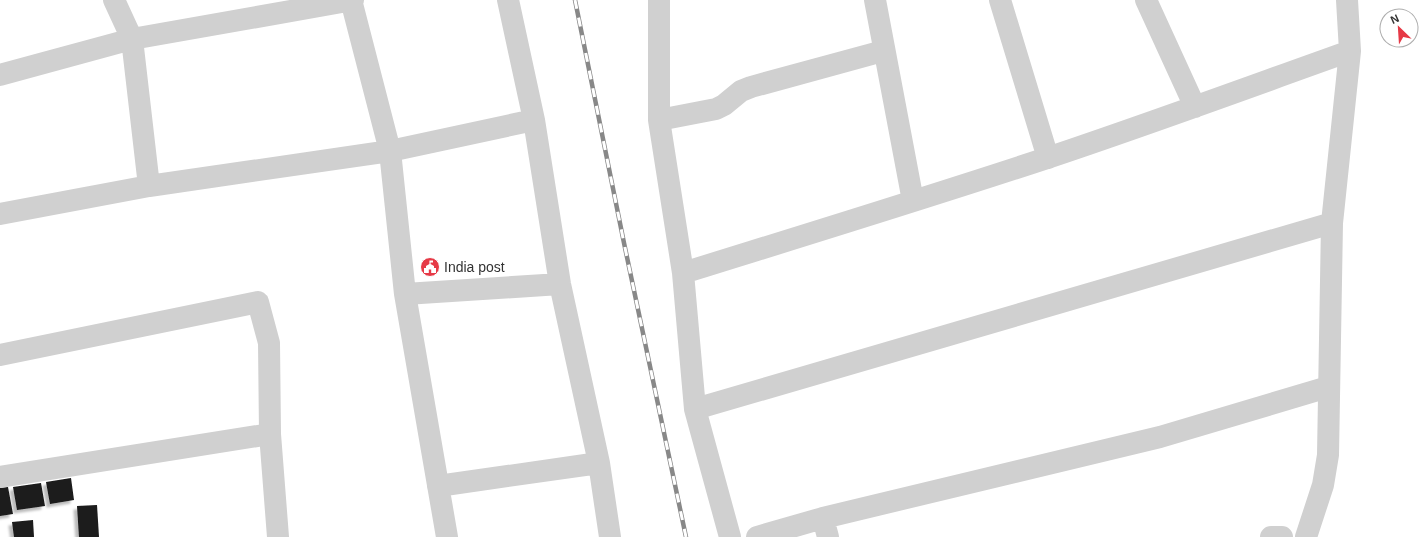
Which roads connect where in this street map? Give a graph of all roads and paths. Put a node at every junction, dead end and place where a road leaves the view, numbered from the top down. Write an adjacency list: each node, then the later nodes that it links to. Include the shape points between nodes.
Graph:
1 (114, 0): 9 (street)
2 (351, 0): 9 (street); 16 (street)
3 (508, 0): 14 (street)
4 (659, 0): 15 (street)
5 (875, 0): 11 (street)
6 (1000, 0): 17 (street)
7 (1146, 0): 13 (street)
8 (1347, 0): 10 (street)
9 (132, 40): 12 (street); 18 (street)
10 (1350, 50): 13 (street); 21 (street)
11 (884, 51): 15 (street, via 752,87 741,91 716,109); 19 (street)
12 (0, 75)
13 (1195, 107): 17 (street)
14 (534, 120): 16 (street); 23 (street)
15 (659, 120): 22 (street)
16 (390, 150): 18 (street); 24 (street)
17 (1048, 158): 19 (street)
18 (150, 186): 20 (street)
19 (914, 201): 22 (street)
20 (0, 214)
21 (1332, 222): 26 (street); 27 (street)
22 (683, 273): 27 (street)
23 (560, 284): 24 (street); 29 (street)
24 (405, 294): 31 (street)
25 (0, 355): 28 (street, via 258,302 269,343)
26 (1328, 387): 32 (street, via 1160,437); 40 (street, via 1328,455 1323,485)
27 (695, 409): 36 (street)
28 (270, 434): 30 (street); 33 (street)
29 (599, 463): 31 (street); 35 (street)
30 (0, 477)
31 (438, 486): 34 (street)
32 (825, 527): 37 (street)
33 (278, 537)
34 (447, 537)
35 (610, 537)
36 (730, 537)
37 (757, 537)
38 (1271, 537): 39 (street)
39 (1282, 537)
40 (1306, 537)

